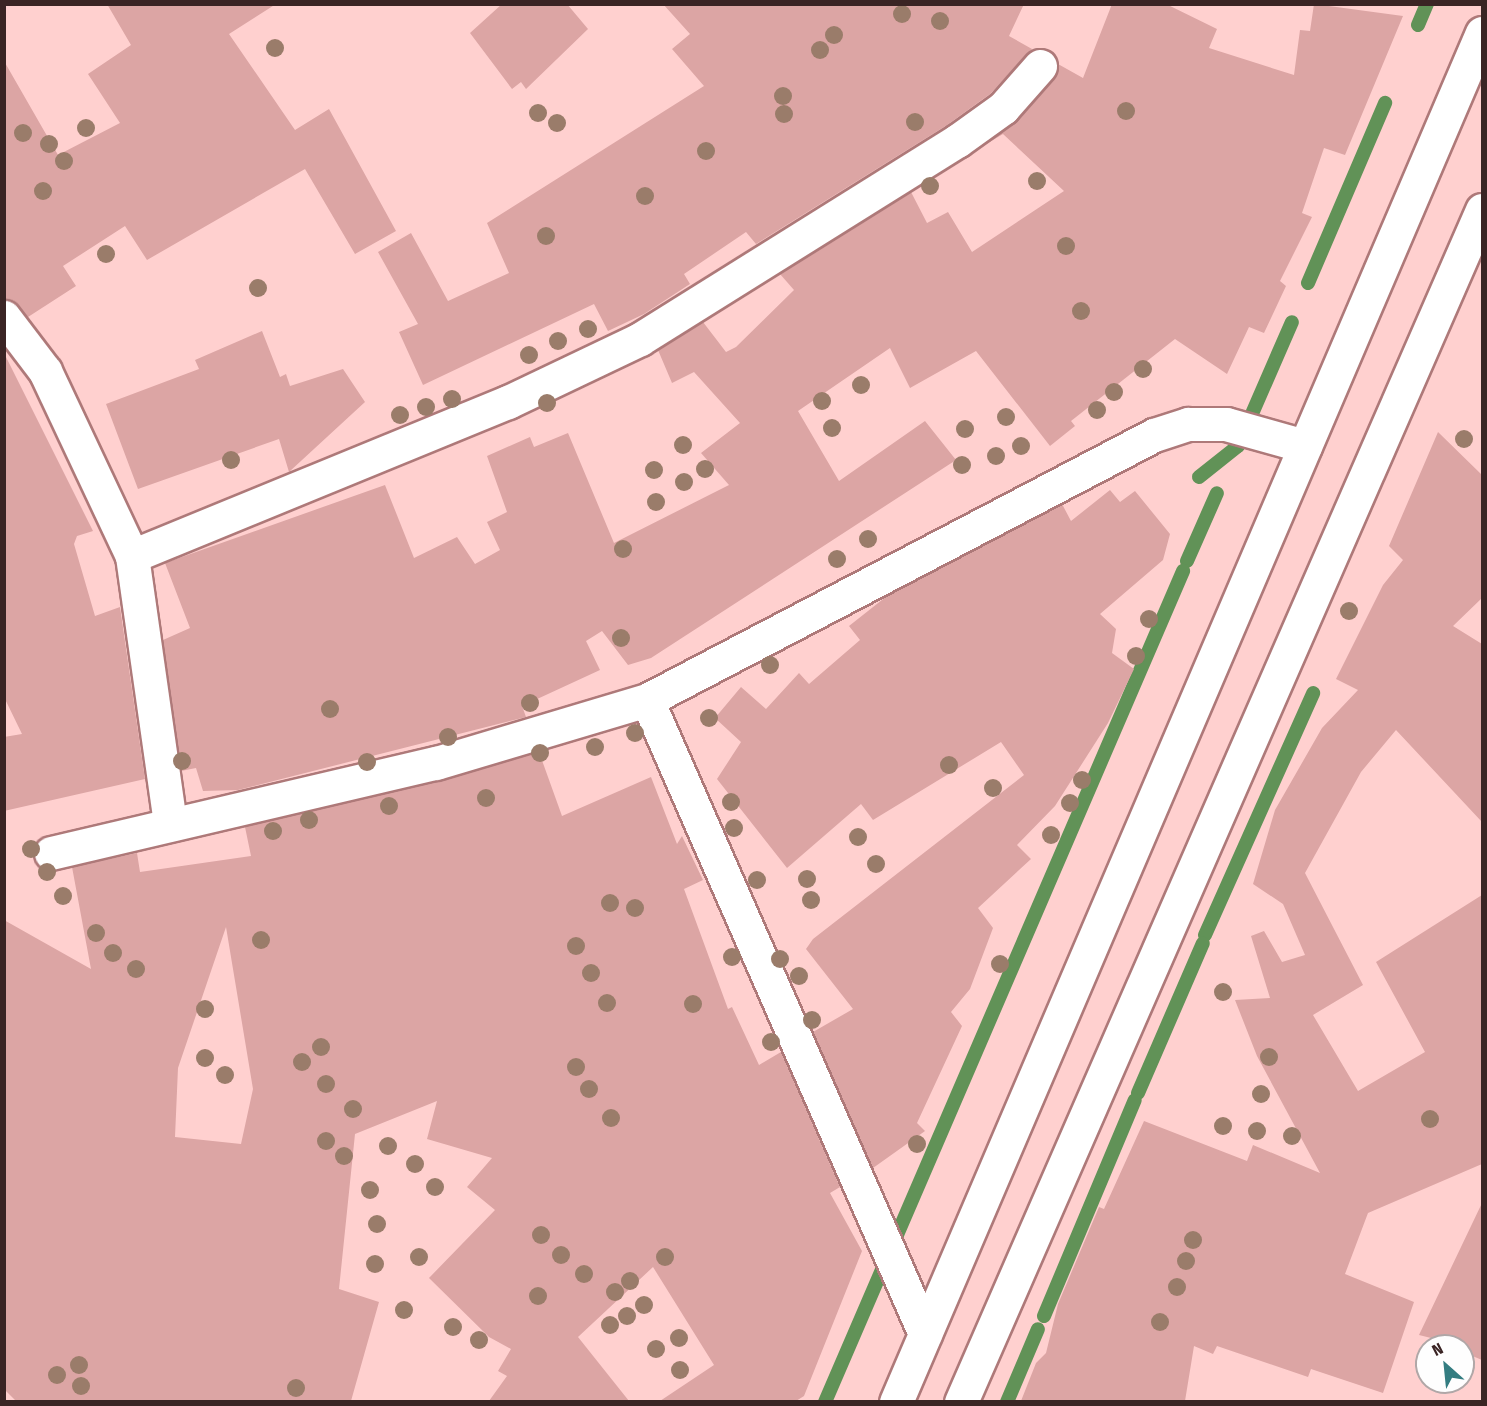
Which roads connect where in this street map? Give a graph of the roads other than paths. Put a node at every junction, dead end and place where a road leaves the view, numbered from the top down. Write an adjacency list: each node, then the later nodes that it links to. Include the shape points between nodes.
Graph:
1 (1482, 33): 5 (street)
2 (1040, 66): 6 (street, via 1003,108 957,141 640,339 508,402)
3 (1482, 210): 12 (street)
4 (4, 317): 6 (street, via 45,371)
5 (1305, 446): 7 (street, via 1226,424 1188,424 1154,435); 10 (street)
6 (132, 556): 8 (street)
7 (647, 700): 8 (street, via 436,763); 10 (street)
8 (170, 824): 9 (street)
9 (51, 853)
10 (925, 1334): 11 (street)
11 (896, 1401)
12 (961, 1401)

